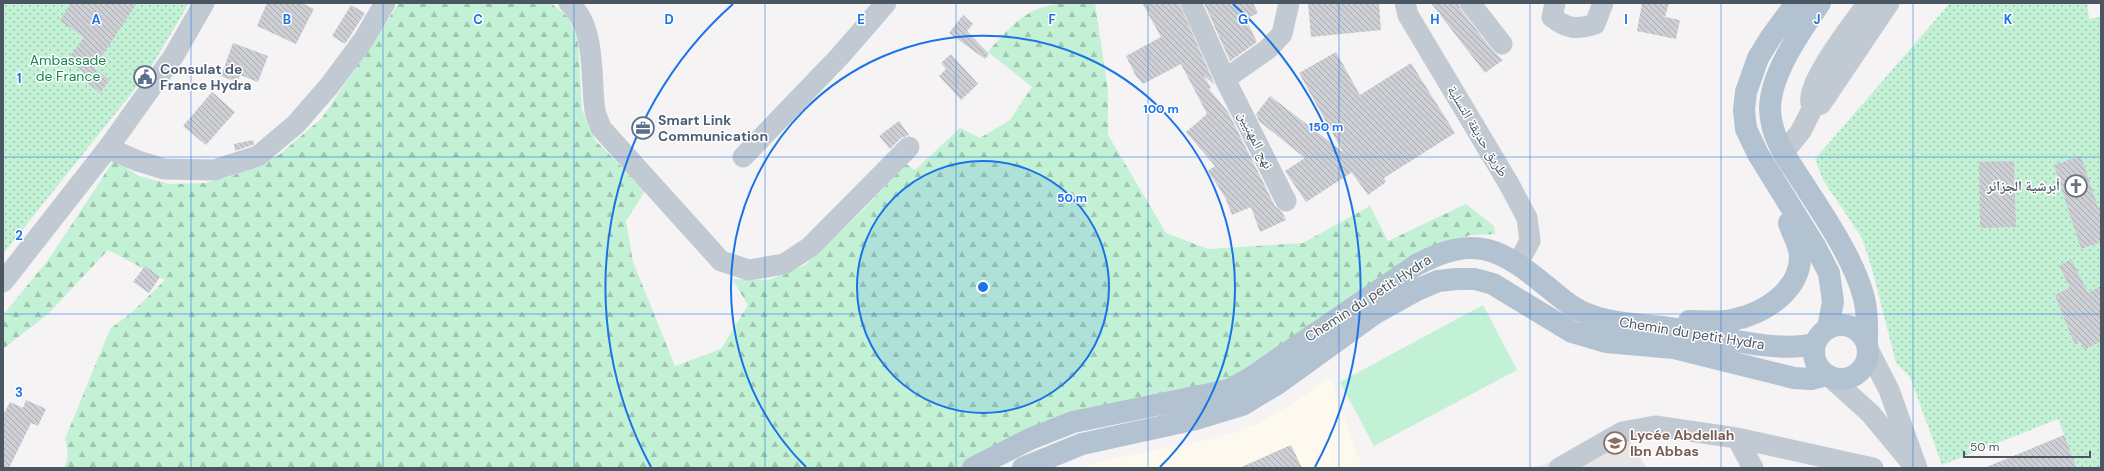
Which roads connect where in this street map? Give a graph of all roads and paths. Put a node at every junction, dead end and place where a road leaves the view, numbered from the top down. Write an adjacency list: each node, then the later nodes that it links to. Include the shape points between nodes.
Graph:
1 (204, 3): 19 (street, via 173,57)
2 (385, 3): 19 (street, via 364,39 330,85 296,124 258,156 214,170 164,169)
3 (569, 3): 18 (street, via 576,9 590,44 595,112 601,128 721,261 749,270 784,264 810,247)
4 (886, 3): 21 (street, via 840,56)
5 (1191, 3): 16 (street, نهج المهنيين)
6 (1289, 3): 16 (street, via 1282,34 1268,49)
7 (1405, 3): 24 (street, طريق حديقة التسلية, via 1408,15 1527,218 1530,241)
8 (1470, 3): 15 (street)
9 (1555, 3): 10 (street, via 1552,17 1563,26 1583,28 1595,24)
10 (1603, 3)
11 (1796, 3): 23 (main road, via 1758,58 1746,92 1744,110 1746,129)
12 (1820, 3): 20 (main road, via 1795,40 1775,82 1770,108 1774,136)
13 (1868, 3): 17 (street, via 1816,80 1809,101)
14 (1889, 3): 17 (street, via 1821,104)
15 (1502, 44)
16 (1225, 79): 22 (street, نهج المهنيين)
17 (1813, 107): 20 (street, via 1801,131)
18 (909, 147)
19 (108, 148): 25 (street)
20 (1784, 152): 28 (main road, via 1857,278 1868,321)
21 (743, 157)
22 (1286, 201)
23 (1787, 204): 26 (main road, via 1789,222 1800,252 1800,264 1796,277 1775,302 1758,312 1730,321 1684,320); 27 (main road, via 1815,246 1829,273 1833,302)
24 (1518, 263): 26 (main road, Chemin du petit Hydra, via 1571,306 1590,316); 32 (main road, Chemin du petit Hydra, via 1494,251 1472,248 1438,253 1391,280 1249,379 1229,390 1073,422 1030,439)
25 (3, 282)
26 (1662, 327): 27 (main road, Chemin du petit Hydra, via 1775,346 1795,347)
27 (1822, 336): 28 (main road, via 1839,325 1851,327 1860,333); 29 (main road, via 1814,352 1815,361 1819,369)
28 (1867, 346): 29 (main road, via 1868,358 1858,374 1841,380); 38 (street, via 1889,390)
29 (1829, 376): 33 (main road, Chemin du petit Hydra, via 1794,378 1674,348 1606,342 1572,332 1493,284 1475,279 1438,281 1374,314 1277,384 1242,405 1196,419 1082,444); 38 (street, via 1888,432)
30 (1737, 438): 31 (street, via 1655,426 1622,432); 36 (street); 37 (street)
31 (1580, 455): 34 (street); 35 (street)
32 (973, 468)
33 (1024, 468)
34 (1552, 468)
35 (1559, 468)
36 (1753, 468)
37 (1873, 468)
38 (1916, 468)

